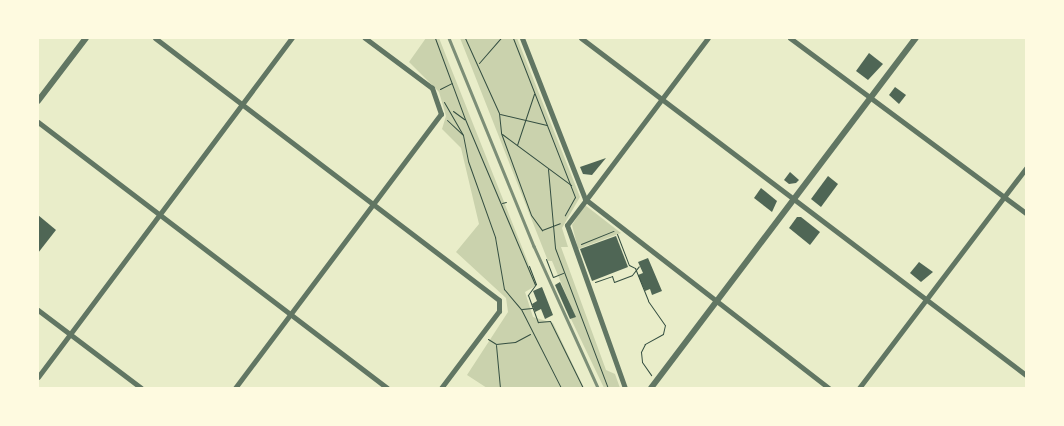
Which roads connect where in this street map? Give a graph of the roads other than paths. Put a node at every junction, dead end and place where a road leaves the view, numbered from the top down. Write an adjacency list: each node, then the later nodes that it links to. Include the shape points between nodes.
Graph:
1 (86, 38): 11 (street)
2 (155, 38): 13 (street)
3 (292, 38): 13 (street)
4 (364, 38): 19 (street, via 432,88 441,114)
5 (522, 38): 17 (street)
6 (581, 38): 12 (street)
7 (708, 38): 12 (street)
8 (790, 38): 10 (street)
9 (916, 38): 10 (street)
10 (871, 97): 16 (street); 18 (street)
11 (38, 101)
12 (660, 101): 17 (street); 18 (street)
13 (242, 104): 19 (street); 21 (street)
14 (38, 122): 21 (street)
15 (1026, 168): 16 (street)
16 (1004, 197): 20 (street); 22 (street)
17 (585, 199): 23 (street); 33 (street, via 567,225)
18 (793, 199): 22 (street); 23 (street)
19 (373, 203): 25 (street); 32 (street, via 499,300 500,306)
20 (1026, 213)
21 (160, 215): 25 (street); 26 (street)
22 (926, 298): 27 (street); 36 (street)
23 (716, 304): 34 (street); 35 (street)
24 (38, 310): 26 (street)
25 (290, 314): 30 (street); 31 (street)
26 (69, 335): 28 (street); 29 (street)
27 (1026, 375)
28 (38, 377)
29 (141, 388)
30 (235, 388)
31 (387, 388)
32 (441, 388)
33 (625, 388)
34 (651, 388)
35 (829, 388)
36 (859, 388)

